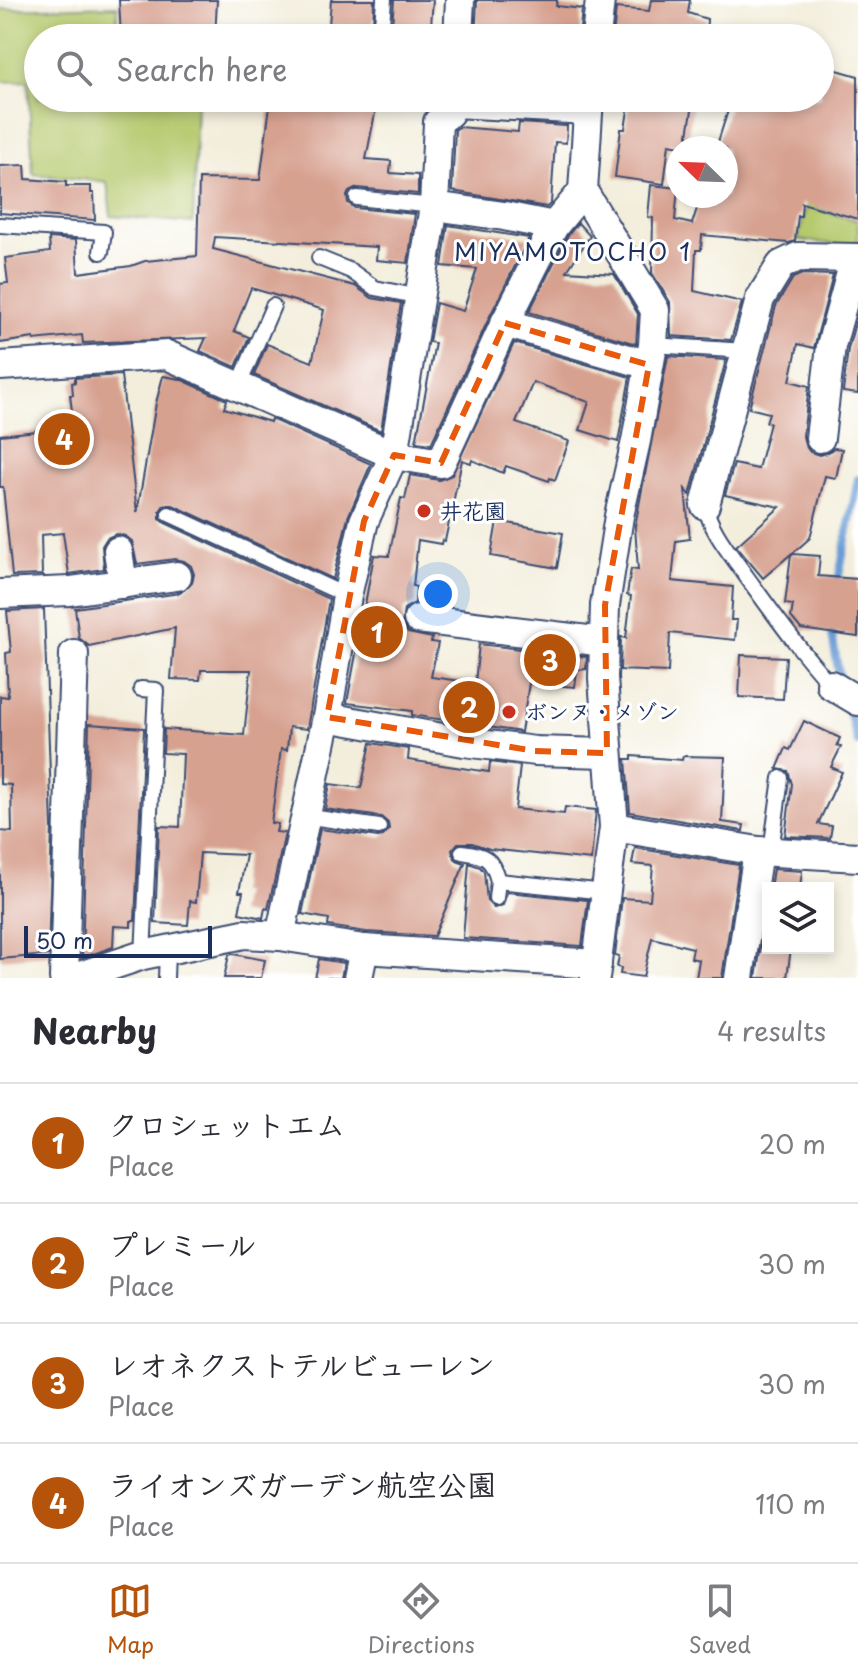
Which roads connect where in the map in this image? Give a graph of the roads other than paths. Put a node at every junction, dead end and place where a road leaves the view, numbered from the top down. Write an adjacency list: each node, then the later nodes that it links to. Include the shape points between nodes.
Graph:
1 (384, 0): 4 (lane)
2 (460, 0): 5 (street)
3 (600, 0): 6 (street)
4 (382, 24)
5 (459, 24)
6 (597, 24)
7 (449, 112): 11 (street, via 438,122)
8 (588, 112): 9 (street)
9 (583, 191): 13 (street); 21 (street, via 655,310)
10 (357, 198): 11 (lane)
11 (434, 206): 13 (street); 17 (street)
12 (0, 225): 14 (lane, via 104,232)
13 (554, 226): 19 (street)
14 (101, 252)
15 (319, 258): 17 (lane, via 375,288)
16 (856, 258): 20 (street, via 798,257 781,265 760,299); 24 (street, via 831,346)
17 (420, 297): 25 (street)
18 (273, 306): 23 (lane)
19 (505, 323): 21 (street); 25 (street, via 441,463)
20 (746, 351): 21 (lane); 26 (street)
21 (651, 355): 34 (street, via 614,545)
22 (0, 366): 23 (street, via 167,355)
23 (238, 387): 25 (street)
24 (820, 438)
25 (394, 455): 32 (street, via 364,521)
26 (705, 505): 36 (lane, via 722,541)
27 (169, 514): 32 (lane)
28 (118, 551): 30 (street)
29 (177, 576): 30 (street)
30 (123, 584): 31 (street)
31 (0, 594)
32 (347, 596): 39 (street)
33 (418, 619): 34 (street)
34 (604, 642): 40 (street)
35 (74, 654): 55 (street)
36 (831, 685): 38 (street)
37 (141, 689): 53 (lane, via 156,690)
38 (858, 701)
39 (327, 717): 40 (street, via 464,742); 42 (street)
40 (607, 753): 44 (street)
41 (781, 778): 45 (lane)
42 (304, 816): 43 (lane); 51 (street)
43 (379, 827)
44 (614, 827): 45 (street); 49 (street)
45 (765, 851): 47 (street); 57 (street)
46 (462, 852): 48 (lane, via 483,855)
47 (858, 857)
48 (498, 881): 49 (lane); 50 (lane)
49 (606, 892): 54 (street)
50 (496, 898)
51 (280, 936): 52 (street); 53 (street, via 244,934)
52 (364, 949): 54 (street); 56 (street)
53 (159, 962): 55 (street)
54 (597, 974)
55 (78, 977)
56 (358, 978)
57 (739, 978)

